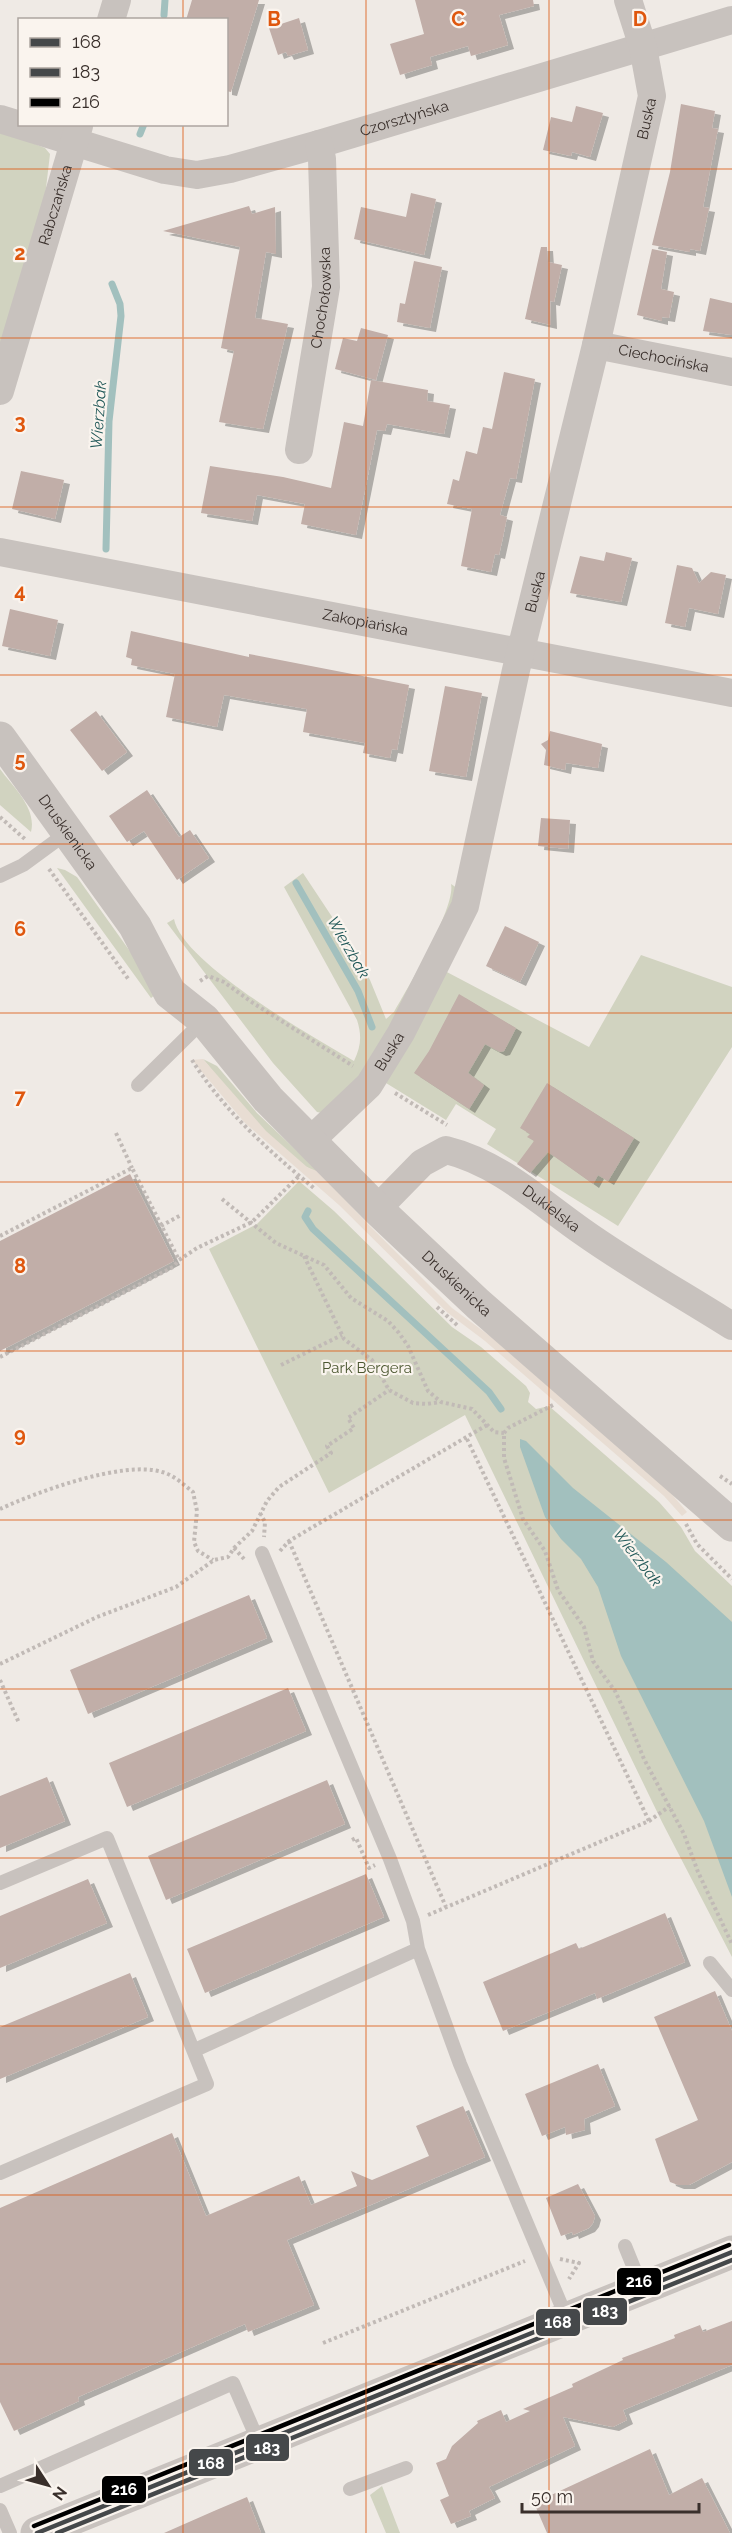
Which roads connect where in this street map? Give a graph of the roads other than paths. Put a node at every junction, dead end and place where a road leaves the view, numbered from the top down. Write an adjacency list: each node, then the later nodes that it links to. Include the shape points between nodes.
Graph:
1 (117, 0): 3 (street)
2 (628, 0): 5 (street, Buska)
3 (112, 18)
4 (732, 20): 5 (street, Czorsztyńska)
5 (643, 47): 10 (street, Czorsztyńska); 11 (street, Buska, via 652,96)
6 (0, 119): 7 (street, Czorsztyńska)
7 (18, 123)
8 (36, 126): 9 (street, Czorsztyńska)
9 (77, 134): 10 (street, Czorsztyńska, via 165,170 197,175); 13 (street, Rabczańska)
10 (319, 144): 14 (street, Chochołowska, via 326,287)
11 (597, 345): 12 (street, Ciechocińska); 16 (street, Buska)
12 (732, 372)
13 (0, 391)
14 (299, 450)
15 (0, 552): 16 (street, Zakopiańska)
16 (521, 652): 17 (street, Zakopiańska); 24 (street, Buska, via 465,906 374,1078)
17 (732, 693)
18 (0, 738): 19 (street, Druskienicka)
19 (68, 832): 20 (lane, via 23,865); 21 (street, Druskienicka)
20 (0, 876)
21 (135, 926): 22 (street, Druskienicka, via 188,980); 22 (street, Druskienicka, via 170,993)
22 (204, 1020): 23 (lane); 24 (street, Druskienicka, via 268,1099)
23 (138, 1085)
24 (309, 1142): 25 (street, Druskienicka)
25 (376, 1209): 26 (street, Dukielska, via 422,1163 446,1150 467,1155 525,1188 584,1233); 27 (street, Druskienicka, via 478,1304)
26 (732, 1326)
27 (732, 1525)
28 (265, 1559): 30 (lane, via 390,1859 413,1921)
29 (0, 1884): 33 (lane, via 108,1838)
30 (418, 1949): 33 (lane); 38 (lane, via 442,2020)
31 (710, 1963): 32 (lane)
32 (732, 1990)
33 (195, 2050): 34 (lane, via 207,2084)
34 (0, 2173)
35 (625, 2246): 37 (lane)
36 (732, 2252): 37 (street)
37 (642, 2288): 38 (street)
38 (567, 2319): 39 (street)
39 (259, 2443): 41 (lane, via 232,2384); 45 (street)
40 (406, 2468): 42 (lane)
41 (0, 2486)
42 (350, 2489)
43 (0, 2510): 44 (lane)
44 (10, 2533)
45 (37, 2533)

